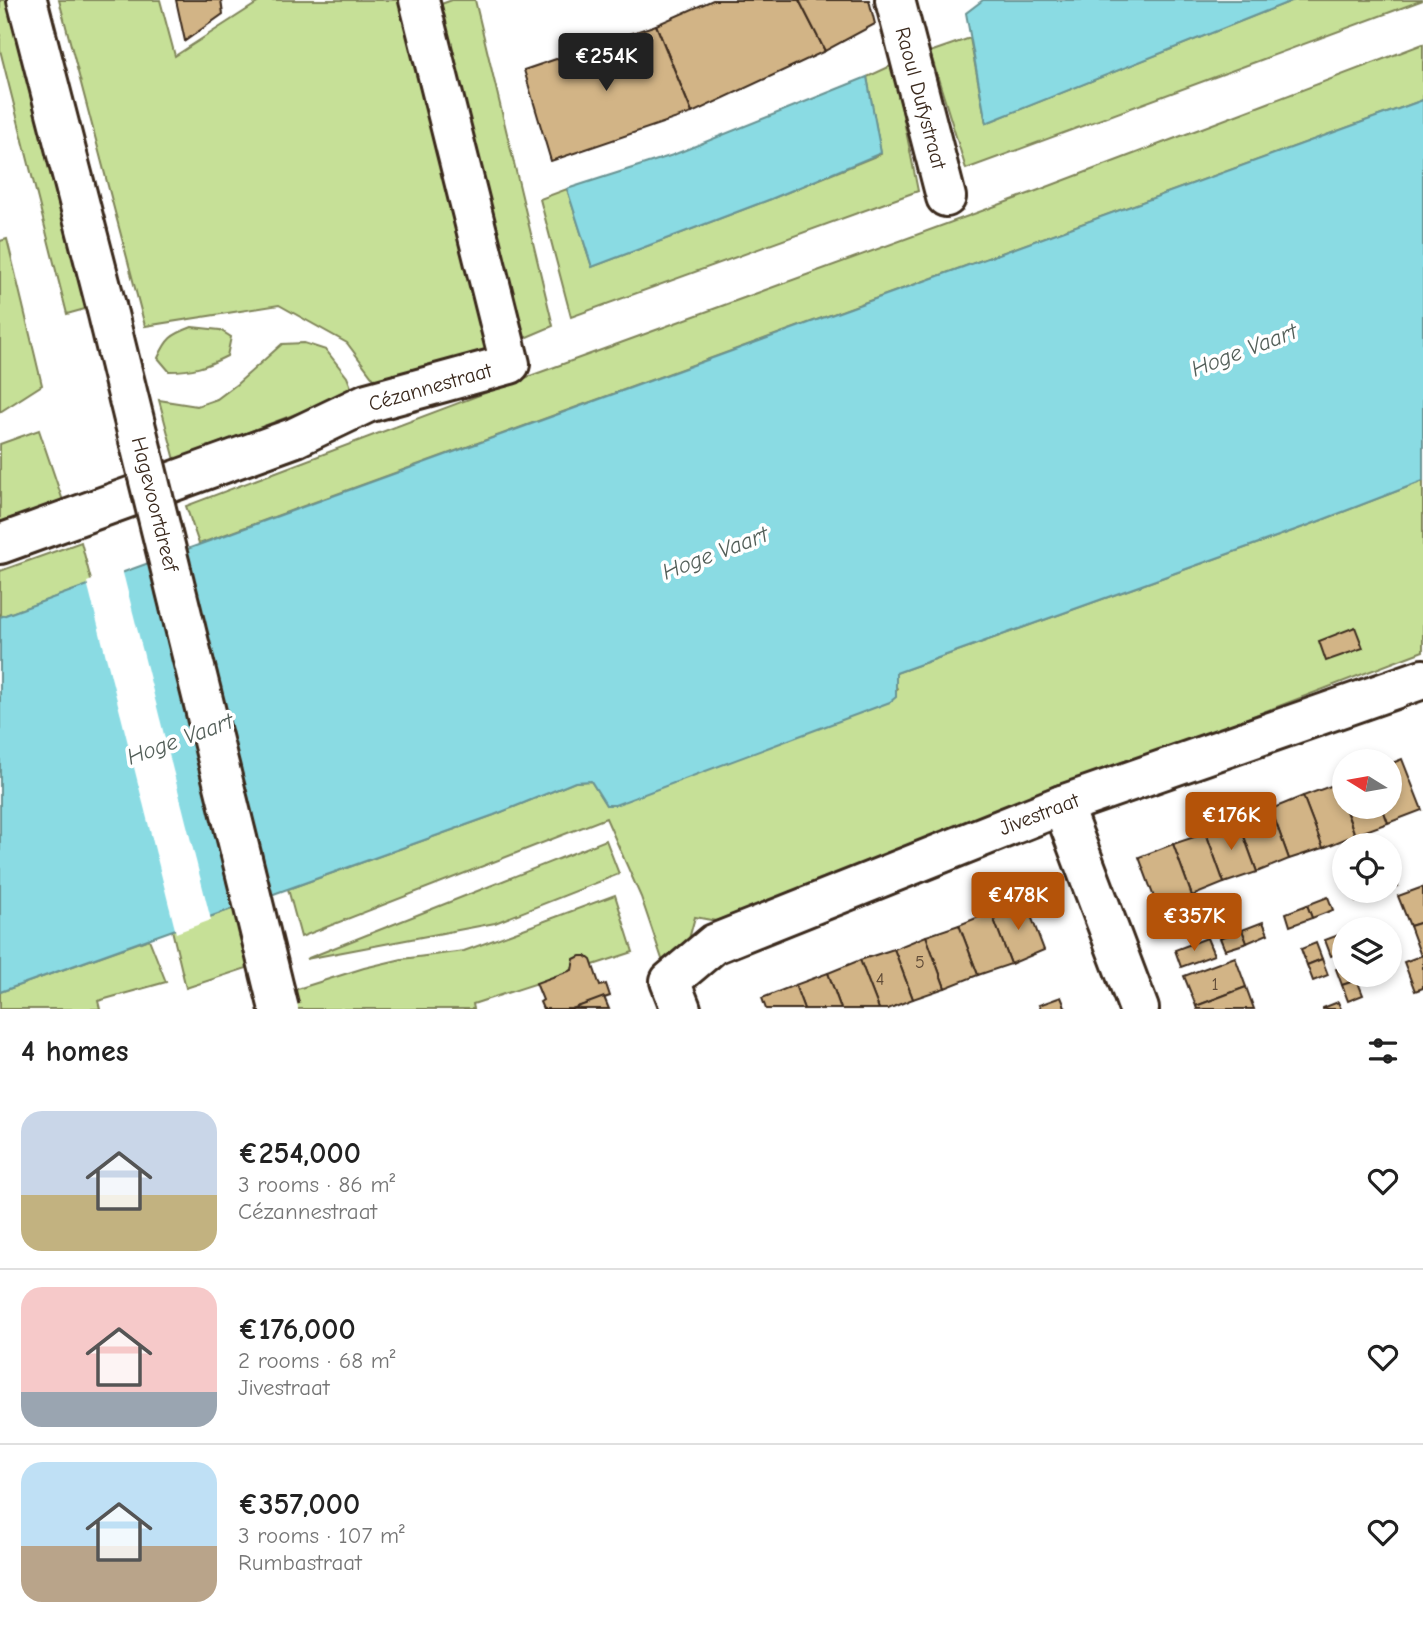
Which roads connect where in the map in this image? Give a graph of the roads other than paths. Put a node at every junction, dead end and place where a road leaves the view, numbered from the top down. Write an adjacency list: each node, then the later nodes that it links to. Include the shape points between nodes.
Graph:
1 (27, 0): 9 (street, Hagevoortdreef, bridge)
2 (419, 0): 5 (street, Cézannestraat, via 510,364 367,403 296,437)
3 (895, 0): 4 (street, Raoul Dufystraat)
4 (946, 197)
5 (0, 544)
6 (1423, 679): 7 (street, Jivestraat)
7 (1062, 804): 8 (street, Jivestraat, via 714,944); 10 (street)
8 (676, 995)
9 (279, 1009)
10 (1139, 1009)

